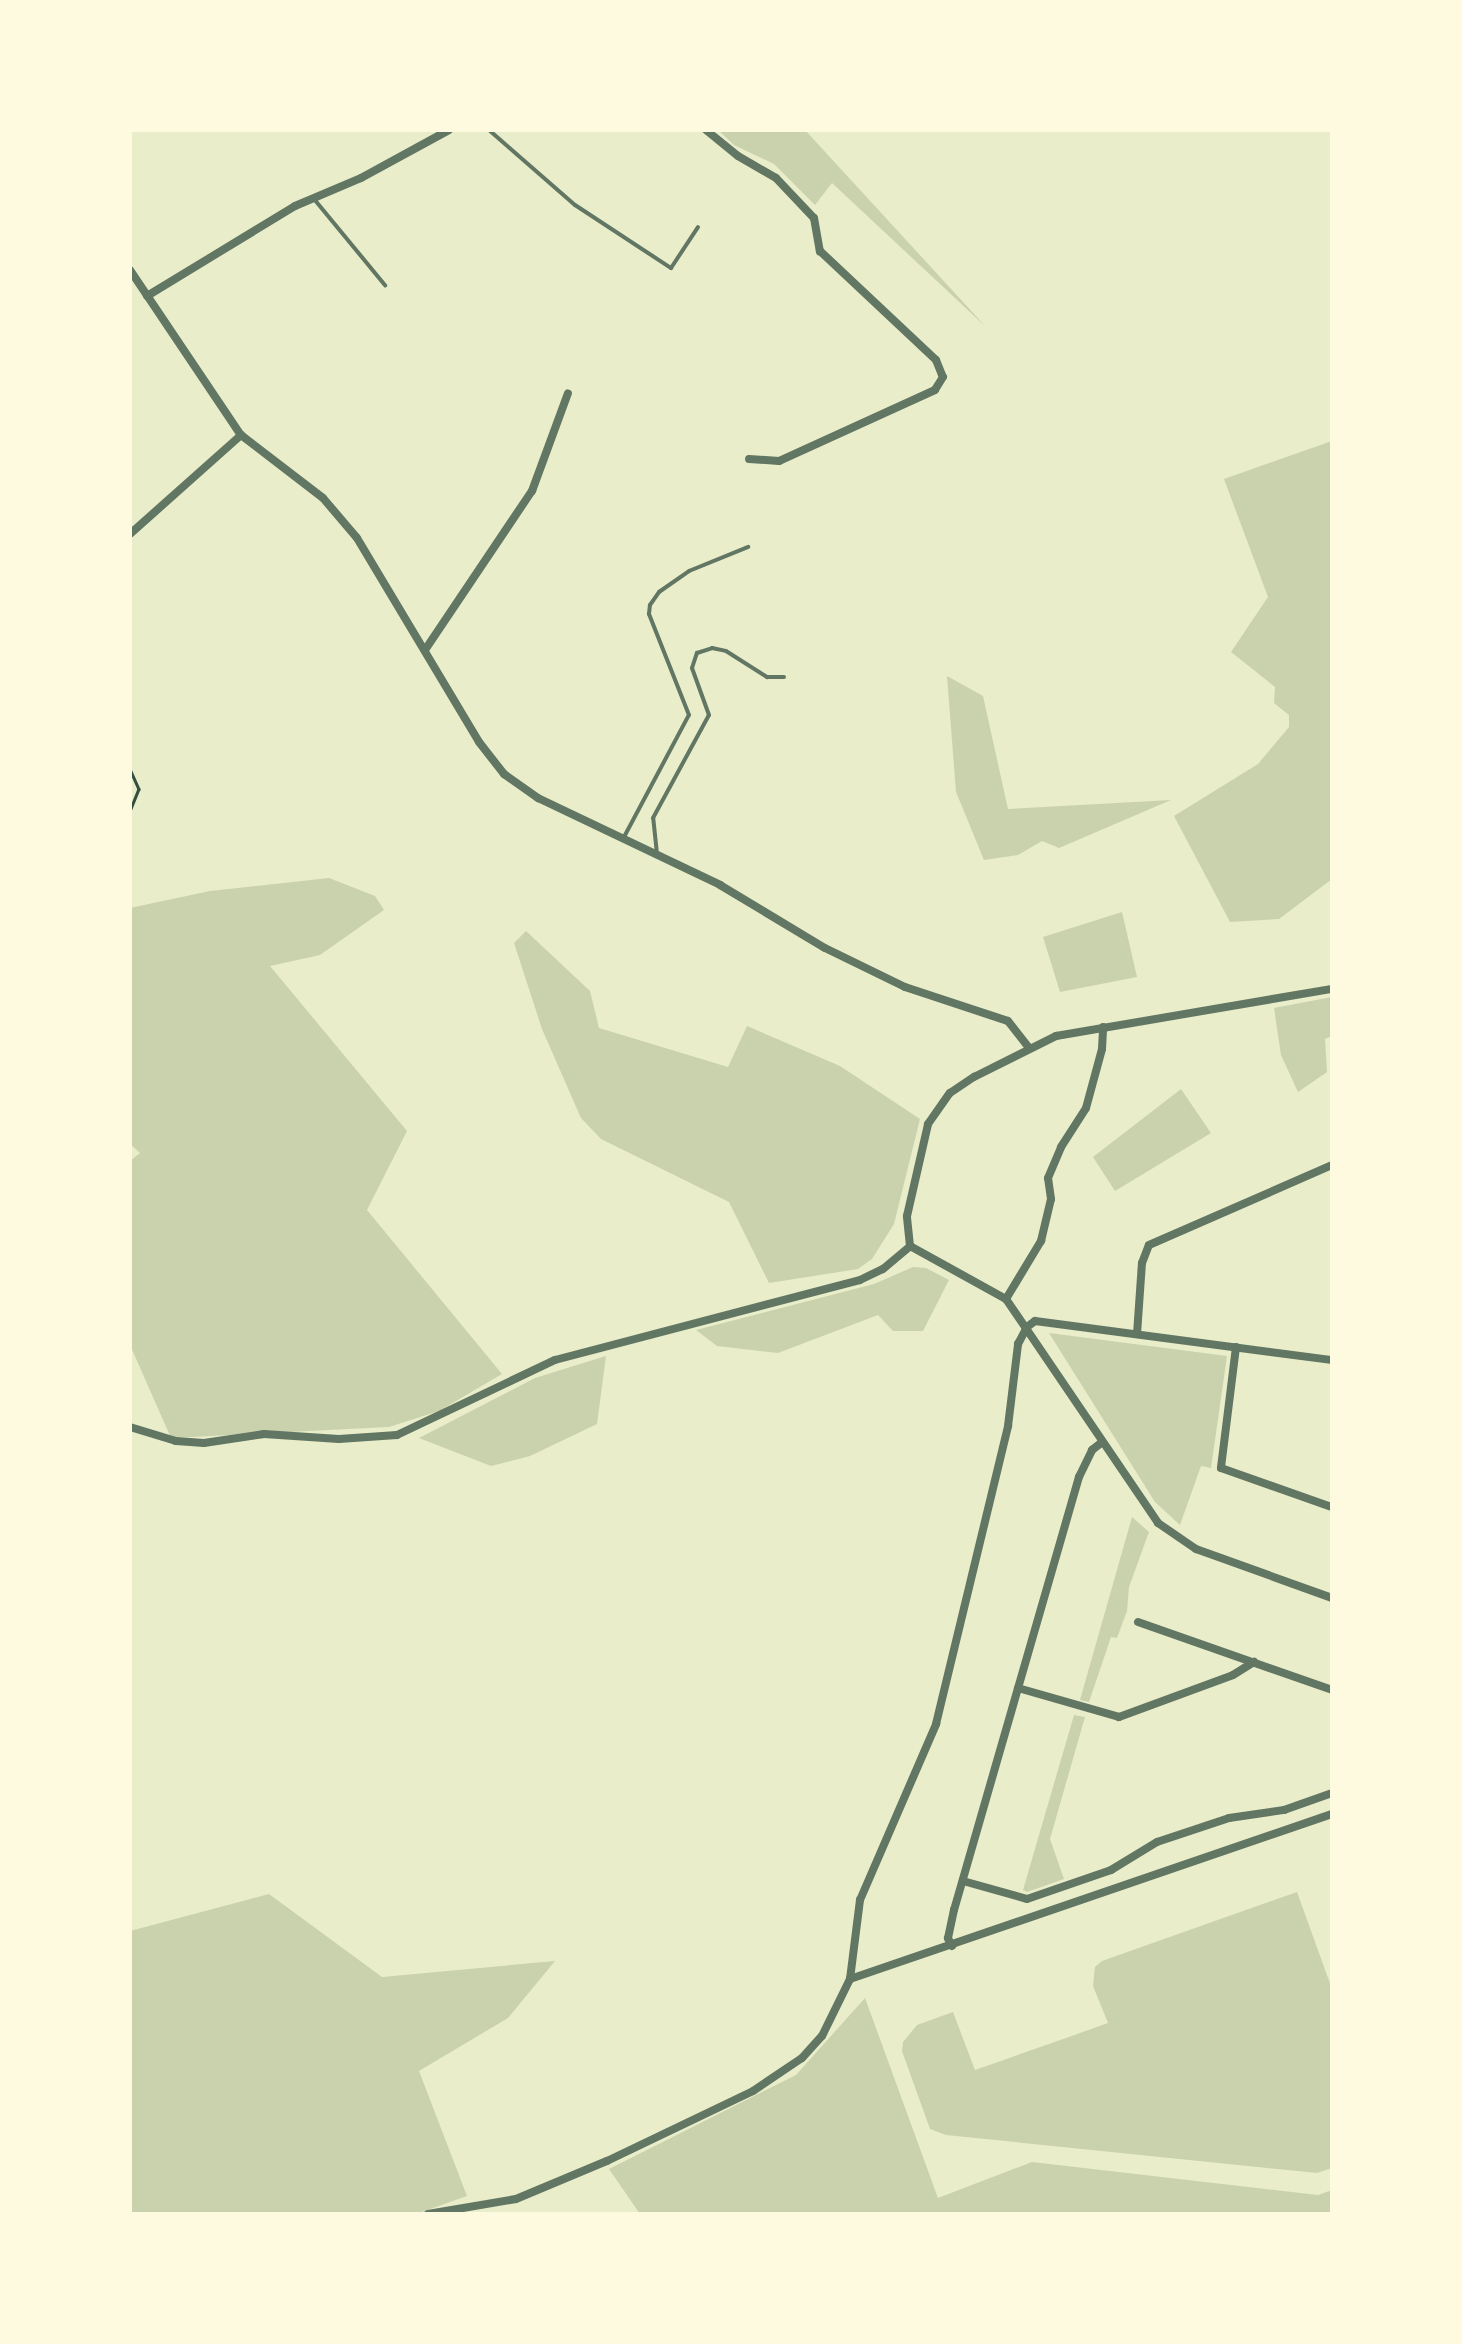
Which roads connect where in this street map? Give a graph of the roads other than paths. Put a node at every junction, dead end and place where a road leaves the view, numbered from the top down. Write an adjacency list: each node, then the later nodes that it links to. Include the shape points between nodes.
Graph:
1 (450, 130): 4 (street)
2 (488, 130): 5 (lane, via 575,205 671,268)
3 (706, 130): 11 (street, via 776,178 814,218 820,251 936,360 943,377 935,390 779,461)
4 (314, 200): 7 (lane); 8 (street)
5 (698, 227)
6 (130, 270): 8 (street)
7 (385, 285)
8 (146, 296): 10 (street)
9 (568, 393): 14 (street, via 532,491)
10 (241, 435): 12 (street); 14 (street, via 343,520)
11 (749, 459)
12 (130, 534)
13 (748, 547): 16 (lane, via 690,571 650,605 689,715)
14 (425, 650): 16 (street, via 504,774 538,798)
15 (784, 677): 17 (lane, via 767,678 726,651 697,653 692,668 709,715 652,818)
16 (624, 837): 17 (street)
17 (657, 854): 20 (street, via 905,987 1008,1021)
18 (1332, 988): 19 (street)
19 (1103, 1027): 20 (street); 23 (street, via 1086,1108 1048,1178 1051,1199 1041,1241)
20 (1029, 1048): 22 (street, via 974,1077 936,1108 907,1216)
21 (1332, 1165): 25 (street, via 1149,1245)
22 (910, 1246): 23 (street); 28 (street, via 860,1280 555,1360 397,1435 339,1439 291,1433 204,1443)
23 (1006, 1299): 24 (street)
24 (1028, 1327): 25 (street, via 1035,1320); 29 (street); 40 (street, via 1018,1344 1008,1426 936,1724 854,1918)
25 (1137, 1334): 26 (street)
26 (1236, 1347): 27 (street); 30 (street, via 1222,1468)
27 (1332, 1360)
28 (130, 1427)
29 (1101, 1443): 31 (street, via 1141,1504 1174,1536); 34 (street, via 1079,1477)
30 (1332, 1507)
31 (1332, 1598)
32 (1138, 1622): 33 (street)
33 (1254, 1662): 34 (street, via 1119,1717); 35 (street)
34 (1018, 1688): 38 (street)
35 (1332, 1690)
36 (1332, 1793): 38 (street, via 1175,1836 1111,1870 1027,1898)
37 (1332, 1814): 39 (street)
38 (962, 1881): 39 (street, via 948,1938)
39 (952, 1946): 40 (street)
40 (850, 1979): 41 (street, via 822,2036 753,2091 531,2194)
41 (428, 2214)

